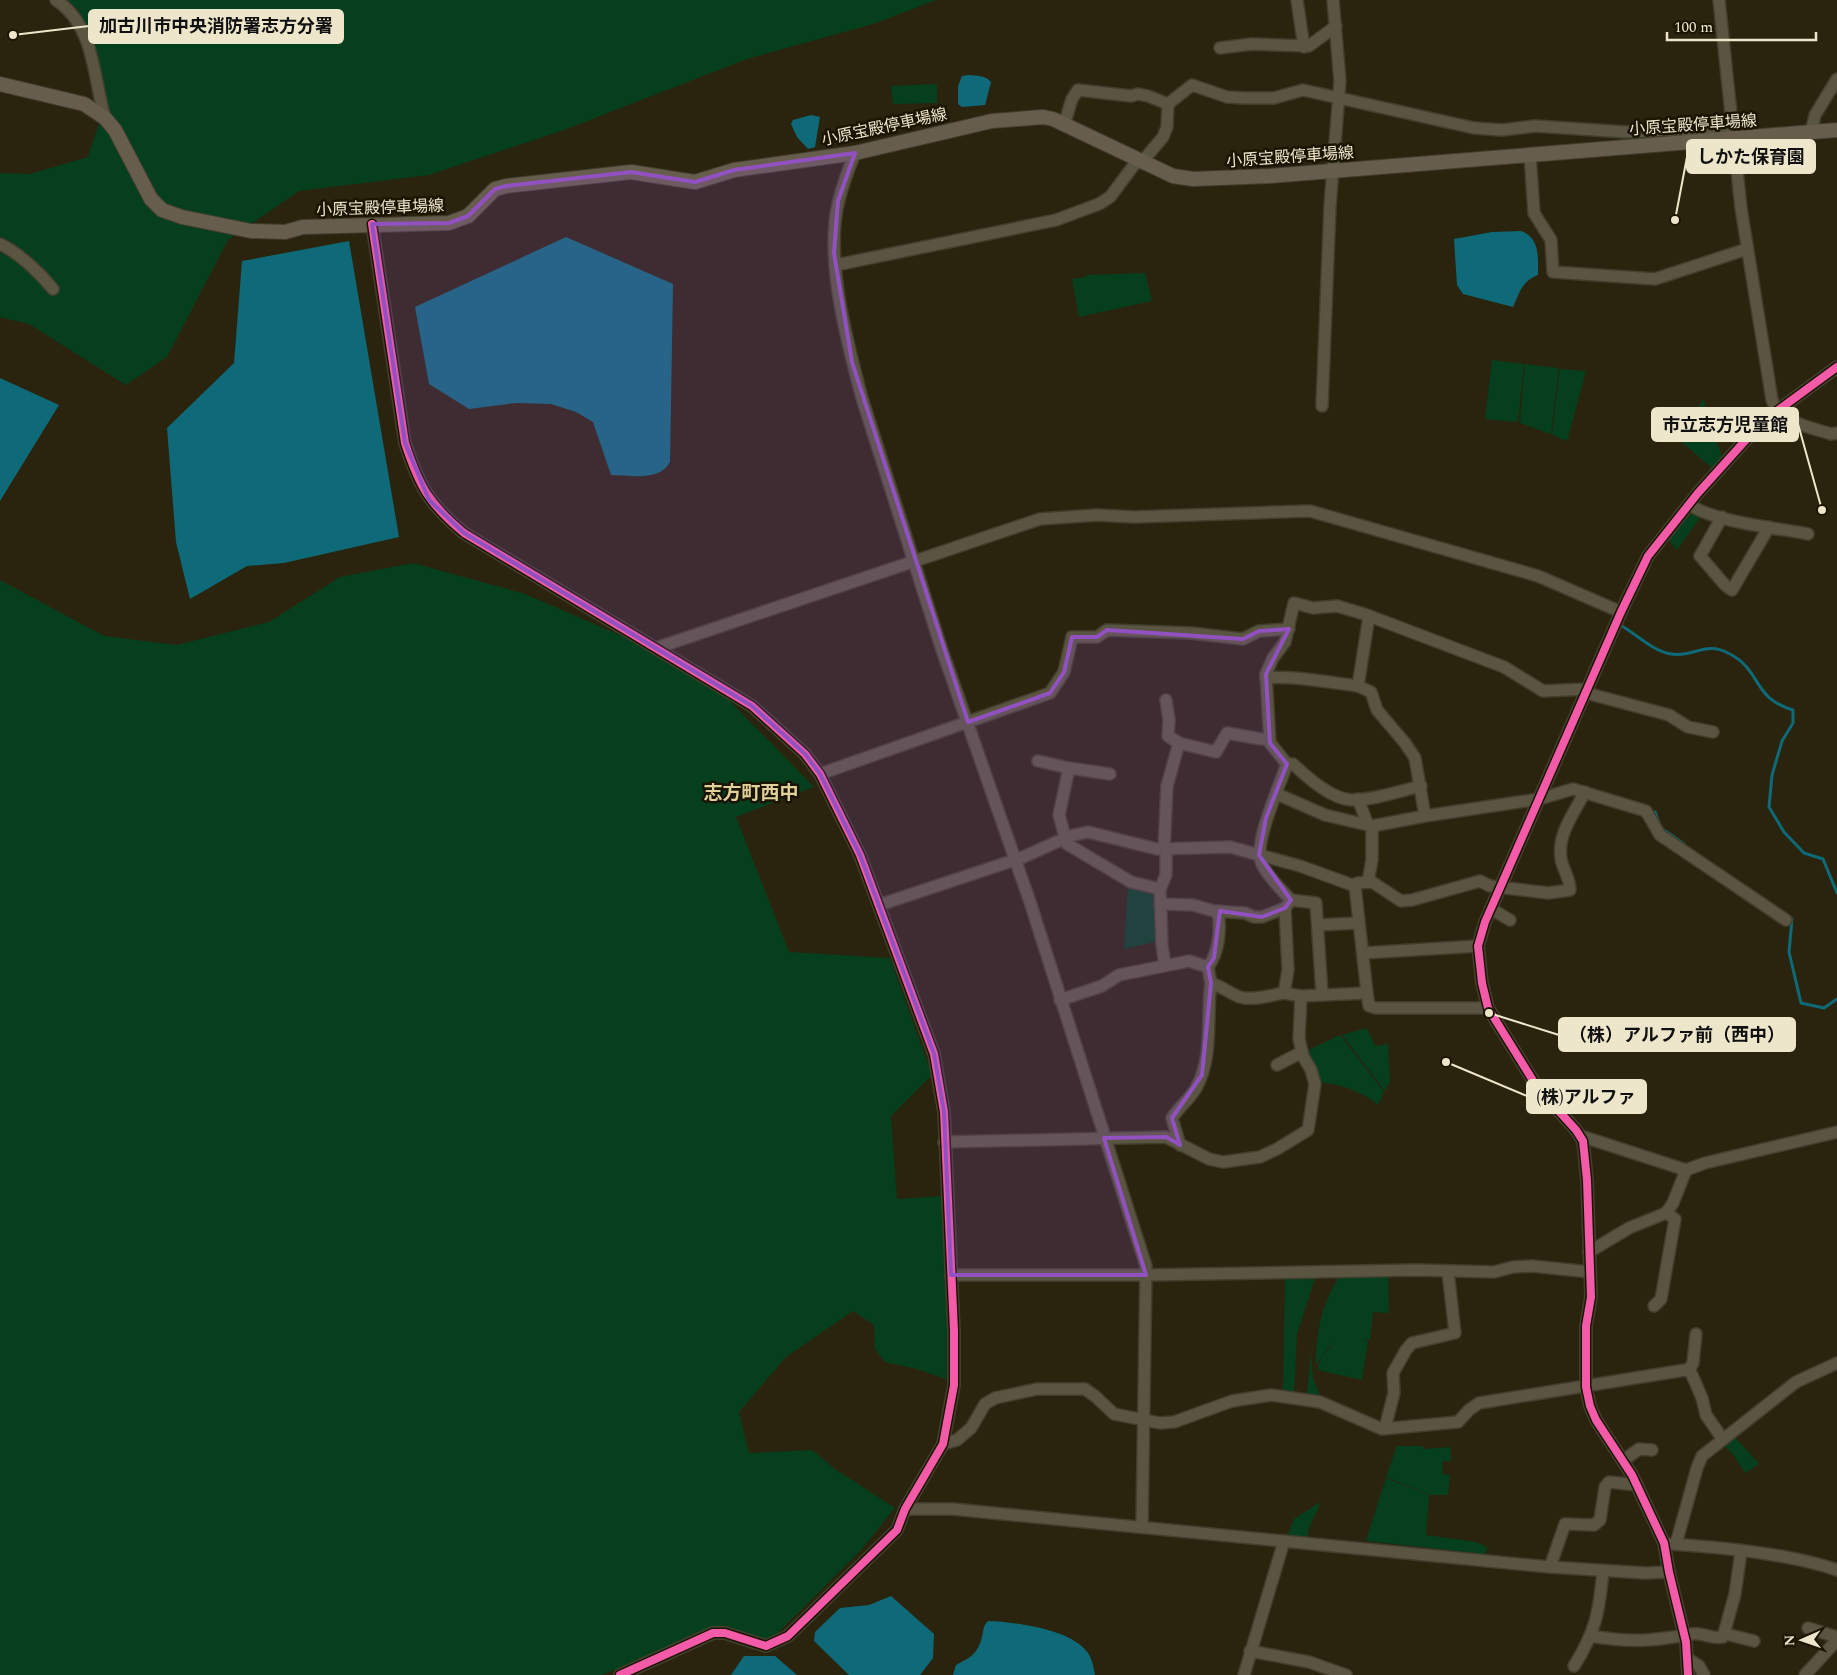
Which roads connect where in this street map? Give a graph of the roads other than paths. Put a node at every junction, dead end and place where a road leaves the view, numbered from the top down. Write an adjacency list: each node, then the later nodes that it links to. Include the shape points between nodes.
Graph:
1 (56, 0): 12 (street, via 80,26 88,43)
2 (1297, 0): 6 (street)
3 (1333, 0): 5 (street)
4 (1719, 0): 16 (street)
5 (1336, 26): 6 (street); 10 (street, via 1340,81)
6 (1304, 47): 7 (street, via 1252,44)
7 (1220, 48)
8 (1837, 79): 15 (street, via 1815,115)
9 (0, 84): 12 (main road, 小原宝殿停車場線, via 84,104)
10 (1337, 98): 11 (street, via 1304,90 1274,98 1227,97 1192,85); 16 (street, via 1474,128 1502,130 1535,126 1626,132 1716,128); 20 (street)
11 (1168, 104): 13 (street, via 1138,94 1078,90); 19 (street, via 1163,137)
12 (105, 118): 21 (main road, 小原宝殿停車場線, via 116,130 152,199 162,210 251,231 285,232)
13 (1064, 125): 17 (main road, 小原宝殿停車場線, via 1043,118 992,121); 19 (main road, 小原宝殿停車場線)
14 (1837, 130): 15 (main road, 小原宝殿停車場線)
15 (1811, 132): 16 (main road, 小原宝殿停車場線)
16 (1733, 139): 18 (main road, 小原宝殿停車場線); 23 (street)
17 (855, 153): 21 (main road, 小原宝殿停車場線, via 734,170 695,182 631,172 506,186 495,189 468,216 449,223); 24 (street, via 838,201)
18 (1530, 154): 20 (main road, 小原宝殿停車場線); 23 (street, via 1534,213 1551,240 1553,272 1655,278)
19 (1139, 162): 20 (main road, 小原宝殿停車場線, via 1173,176 1193,180); 24 (street, via 1110,197 1056,220)
20 (1334, 170): 27 (street)
21 (372, 224): 38 (street, via 405,443 414,472 429,500 464,533)
22 (0, 244): 25 (street, via 9,248)
23 (1747, 249): 28 (street)
24 (836, 265): 34 (street, via 852,362)
25 (53, 289)
26 (1837, 367): 28 (street)
27 (1322, 406)
28 (1776, 410): 29 (street, via 1786,419 1831,434); 30 (street)
29 (1837, 433)
30 (1689, 504): 31 (street, via 1698,511); 35 (street, via 1648,556)
31 (1722, 517): 32 (street); 32 (street, via 1700,556 1732,590)
32 (1769, 527): 33 (street)
33 (1808, 534)
34 (914, 561): 35 (street, via 1040,519 1310,511 1538,576); 38 (street); 43 (street)
35 (1621, 612): 41 (street)
36 (1369, 616): 37 (street, via 1337,606 1314,608 1294,603); 40 (street); 41 (street, via 1504,666 1542,691)
37 (1289, 629): 39 (street); 43 (street, via 1259,631 1243,639 1107,630 1097,637 1072,637 1064,672 1050,693)
38 (656, 648): 50 (street, via 752,706 805,754)
39 (1266, 678): 40 (street, via 1293,676); 45 (street)
40 (1358, 686): 52 (street, via 1371,692 1377,710 1415,758)
41 (1587, 691): 44 (street, via 1669,715 1688,727); 56 (street)
42 (1166, 700): 46 (street, via 1168,736)
43 (968, 722): 50 (street); 62 (street)
44 (1713, 732)
45 (1269, 739): 46 (street, via 1227,733 1216,752); 48 (street)
46 (1179, 743): 60 (street, via 1167,786)
47 (1038, 761): 49 (street)
48 (1287, 764): 54 (street); 55 (street, via 1293,764 1335,795)
49 (1069, 768): 51 (street); 59 (street, via 1059,815)
50 (820, 774): 69 (street, via 860,855)
51 (1110, 774)
52 (1421, 786): 55 (street); 57 (street)
53 (1585, 792): 56 (street, via 1573,789); 65 (street, via 1561,842 1561,860 1570,890 1548,893); 73 (street, via 1646,811 1660,835)
54 (1277, 794): 58 (street, via 1326,814); 61 (street, via 1266,818)
55 (1358, 799): 58 (street)
56 (1539, 799): 57 (street); 65 (street)
57 (1426, 816): 58 (street)
58 (1370, 826): 63 (street, via 1372,860)
59 (1065, 838): 60 (street, via 1088,832); 62 (street); 66 (street, via 1067,844 1131,882)
60 (1165, 849): 61 (street, via 1230,848); 66 (street, via 1166,875)
61 (1259, 855): 64 (street); 68 (street)
62 (1014, 861): 69 (street); 85 (street)
63 (1368, 882): 64 (street); 65 (street, via 1401,901 1480,881)
64 (1355, 886): 74 (street)
65 (1501, 887): 70 (street)
66 (1160, 888): 67 (street)
67 (1160, 904): 71 (street, via 1193,905); 78 (street)
68 (1288, 904): 71 (street, via 1262,917); 75 (street, via 1316,903); 82 (street, via 1288,970)
69 (879, 905): 92 (street, via 934,1054 944,1112)
70 (1491, 909): 72 (street); 76 (street)
71 (1218, 911): 79 (street, via 1218,941)
72 (1510, 920)
73 (1786, 920)
74 (1358, 923): 75 (street); 77 (street)
75 (1318, 924): 83 (street)
76 (1478, 946): 77 (street); 86 (street)
77 (1363, 953): 81 (street)
78 (1165, 965): 79 (street, via 1189,960); 85 (street, via 1119,975 1102,986)
79 (1208, 967): 80 (street)
80 (1211, 983): 82 (street, via 1238,997); 93 (street, via 1202,1075 1190,1097 1172,1118)
81 (1367, 993): 83 (street); 86 (street, via 1369,1006 1376,1008)
82 (1284, 994): 84 (street)
83 (1322, 994): 84 (street)
84 (1301, 996): 87 (street, via 1299,1039)
85 (1060, 1000): 91 (street)
86 (1488, 1008): 90 (street, via 1537,1087)
87 (1302, 1052): 88 (street); 93 (street, via 1314,1084 1305,1134 1260,1157 1223,1162 1209,1160)
88 (1278, 1065)
89 (1837, 1132): 94 (street)
90 (1581, 1136): 94 (street); 96 (street, via 1587,1180)
91 (1104, 1138): 92 (street); 93 (street, via 1166,1137); 100 (street, via 1146,1266)
92 (944, 1142): 99 (street)
93 (1180, 1145)
94 (1686, 1170): 95 (street, via 1674,1203)
95 (1666, 1212): 96 (street, via 1629,1228); 101 (street, via 1674,1219 1661,1299)
96 (1589, 1252): 98 (street)
97 (1448, 1272): 98 (street, via 1494,1272 1532,1266); 100 (street); 107 (street, via 1455,1333 1412,1343 1406,1350 1394,1373 1394,1393)
98 (1590, 1272): 105 (street)
99 (951, 1275): 100 (street); 109 (street, via 954,1385)
100 (1146, 1275): 106 (street)
101 (1654, 1306)
102 (1696, 1334): 104 (street, via 1693,1363)
103 (1837, 1363): 108 (street, via 1796,1382)
104 (1689, 1370): 105 (street); 108 (street, via 1706,1415)
105 (1586, 1387): 107 (street, via 1479,1403 1458,1422); 111 (street, via 1596,1420)
106 (1145, 1422): 107 (street, via 1174,1422 1232,1401 1271,1395 1320,1402); 109 (street, via 1114,1414 1085,1390 1037,1389 995,1398 985,1404 971,1428 957,1440); 114 (street)
107 (1385, 1428)
108 (1722, 1438): 116 (street, via 1702,1456)
109 (943, 1444): 113 (street)
110 (1652, 1450): 111 (street, via 1639,1449)
111 (1624, 1460): 112 (street)
112 (1637, 1485): 116 (street); 118 (street, via 1609,1482 1605,1487 1600,1520 1594,1525 1565,1524)
113 (905, 1509): 114 (street, via 952,1509); 131 (street, via 897,1530 788,1636 766,1646 725,1633 712,1633)
114 (1142, 1527): 115 (street)
115 (1284, 1541): 118 (street); 128 (street)
116 (1670, 1544): 117 (street); 121 (street)
117 (1741, 1552): 119 (street); 123 (street)
118 (1550, 1567): 120 (street)
119 (1837, 1570)
120 (1603, 1571): 121 (street); 124 (street, via 1600,1605)
121 (1669, 1572): 125 (street)
122 (1808, 1628): 126 (street)
123 (1726, 1634): 125 (street, via 1721,1638 1694,1634); 127 (street)
124 (1591, 1636): 125 (street, via 1633,1642); 130 (street)
125 (1685, 1637): 129 (street)
126 (1837, 1638): 136 (street)
127 (1754, 1641)
128 (1250, 1651): 132 (street); 133 (street, via 1309,1662)
129 (1688, 1658): 134 (street); 135 (street, via 1699,1666)
130 (1574, 1666)
131 (620, 1675)
132 (1244, 1675)
133 (1346, 1675)
134 (1688, 1675)
135 (1704, 1675)
136 (1805, 1675)

